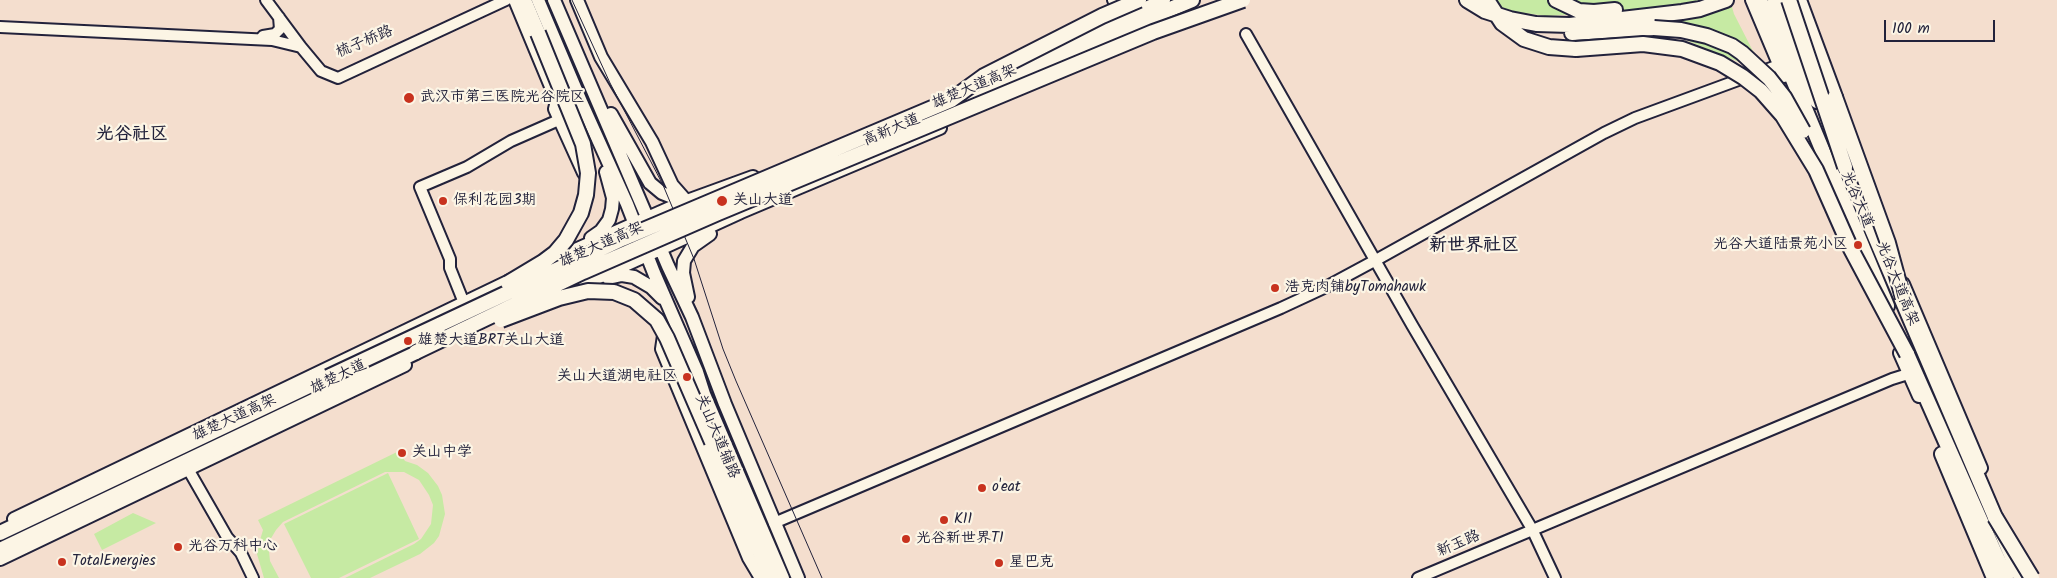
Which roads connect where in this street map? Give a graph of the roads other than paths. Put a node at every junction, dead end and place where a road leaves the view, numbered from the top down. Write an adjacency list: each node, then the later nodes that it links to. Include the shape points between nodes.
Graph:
1 (266, 0): 26 (street)
2 (274, 0): 3 (street, 梳子桥路, via 320,63 337,72)
3 (492, 0)
4 (538, 0): 35 (main road)
5 (554, 0): 34 (main road)
6 (577, 0): 42 (main road, via 601,57 652,142)
7 (1112, 0): 27 (street)
8 (1139, 0): 36 (highway, bridge, via 984,76)
9 (1164, 0): 27 (main road, 高新大道)
10 (1192, 0): 36 (highway, 雄楚大道高架, bridge)
11 (1229, 0): 30 (highway, 雄楚大道高架, bridge)
12 (1238, 0): 43 (main road, 高新大道)
13 (1243, 0): 30 (highway, bridge)
14 (1467, 0): 25 (highway)
15 (1556, 0): 16 (highway, via 1574,10 1594,12)
16 (1693, 0)
17 (1726, 0): 25 (highway, via 1682,12 1570,25 1510,20)
18 (1752, 0): 33 (main road, 光谷大道)
19 (1760, 0): 58 (highway, 光谷大道高架, bridge)
20 (1775, 0): 41 (highway, 光谷大道高架, bridge)
21 (1782, 0): 82 (main road, 光谷大道, via 1821,100)
22 (1790, 0): 41 (highway, bridge)
23 (1799, 0): 53 (highway, bridge, via 1888,244)
24 (515, 1): 32 (street, via 338,78 322,71); 37 (main road); 60 (highway, bridge, via 538,33 576,124 586,158 586,196 575,226 555,253 525,273)
25 (1486, 6): 58 (highway, bridge, via 1502,23 1536,44 1576,49 1642,44 1682,49 1720,63 1761,91 1783,116 1816,170 1851,249); 58 (highway, bridge, via 1511,24 1547,31 1681,30 1720,40 1758,66 1784,97 1801,128)
26 (279, 17): 28 (street, via 280,29 268,36); 32 (street)
27 (1120, 19): 42 (main road, 高新大道, via 911,113)
28 (0, 23)
29 (0, 28): 32 (street, via 272,40)
30 (1153, 32): 57 (highway, 雄楚大道高架, bridge, via 637,248)
31 (1246, 34): 50 (street)
32 (301, 48)
33 (1780, 65): 50 (street, via 1635,118); 59 (main road, 光谷大道, via 1858,245)
34 (591, 88): 42 (main road, via 614,119 650,183 655,189); 44 (main road)
35 (577, 93): 37 (main road); 39 (main road)
36 (951, 100): 60 (highway, 雄楚大道高架, bridge, via 622,239)
37 (557, 102): 38 (main road, via 555,109)
38 (561, 119): 40 (main road); 54 (street, via 420,188 450,259 450,268)
39 (594, 129): 40 (main road); 45 (main road); 48 (main road, via 613,198 612,209 601,231)
40 (570, 137): 51 (main road, via 586,175 587,207 578,234)
41 (1845, 167): 53 (highway, 光谷大道高架, bridge)
42 (683, 203): 44 (main road, 雄楚大道)
43 (741, 212): 46 (main road, 高新大道); 56 (main road, via 693,246 684,261 683,273)
44 (648, 218): 45 (main road, 雄楚大道); 47 (main road)
45 (635, 224): 48 (main road, 雄楚大道); 49 (main road)
46 (696, 234): 47 (main road, 雄楚大道)
47 (661, 249): 49 (main road, 雄楚大道); 56 (main road)
48 (574, 250): 51 (main road, 雄楚大道)
49 (647, 255): 52 (main road, 雄楚大道); 55 (main road)
50 (1376, 260): 65 (street, via 1281,308); 67 (street)
51 (547, 263): 54 (main road, 雄楚大道)
52 (590, 281): 55 (main road, via 622,275 634,277 651,287); 62 (main road, 雄楚大道, via 510,314)
53 (1903, 298): 64 (highway, 光谷大道高架)
54 (464, 303): 66 (main road, 雄楚大道)
55 (667, 304): 72 (main road, 关山大道辅路, via 662,349 749,558); 74 (main road)
56 (692, 317): 65 (main road)
57 (416, 352): 69 (highway, 雄楚大道高架); 73 (highway, bridge, via 559,298 588,291 614,292 634,300 657,320 667,338)
58 (1907, 354): 80 (highway, 光谷大道高架)
59 (1908, 374): 61 (main road, 光谷大道); 67 (street, 新玉路)
60 (328, 377): 63 (highway, 雄楚大道高架)
61 (1925, 408): 78 (highway); 79 (main road, 光谷大道)
62 (188, 470): 70 (main road, 雄楚大道); 71 (street)
63 (44, 512): 66 (highway); 68 (highway, 雄楚大道高架)
64 (1995, 517): 81 (highway, 光谷大道高架, bridge); 83 (highway, bridge)
65 (774, 523): 75 (main road)
66 (0, 527)
67 (1532, 529): 76 (street, 新玉路); 77 (street)
68 (0, 533)
69 (0, 550)
70 (0, 560)
71 (253, 578)
72 (761, 578)
73 (771, 578)
74 (783, 578)
75 (798, 578)
76 (1418, 578)
77 (1555, 578)
78 (1994, 578)
79 (2002, 578)
80 (2006, 578)
81 (2021, 578)
82 (2028, 578)
83 (2032, 578)

